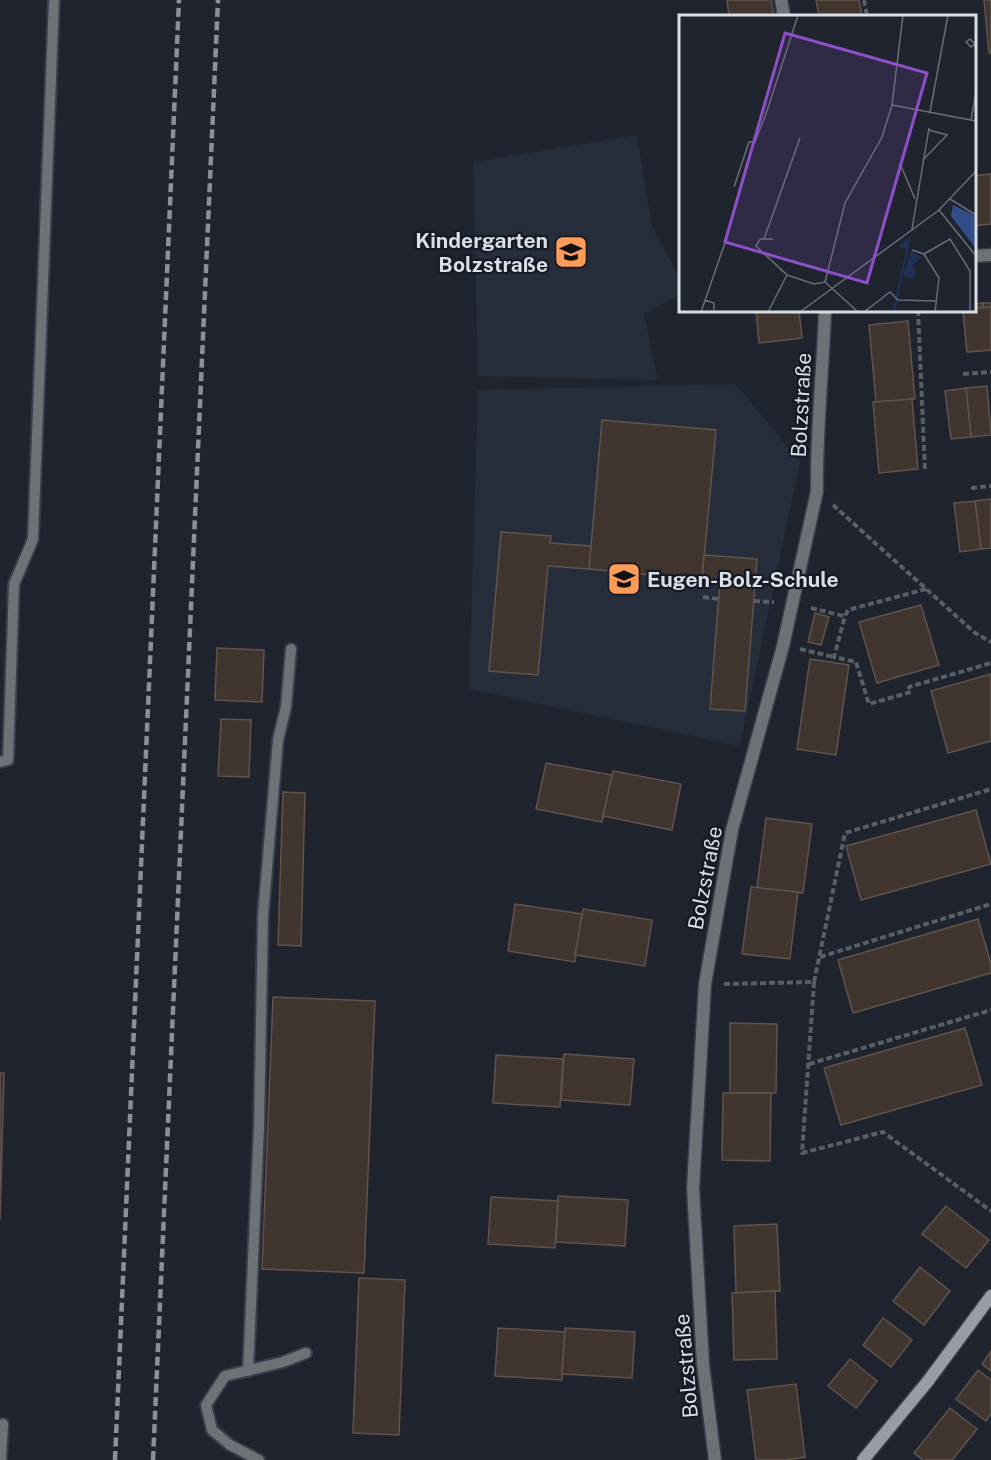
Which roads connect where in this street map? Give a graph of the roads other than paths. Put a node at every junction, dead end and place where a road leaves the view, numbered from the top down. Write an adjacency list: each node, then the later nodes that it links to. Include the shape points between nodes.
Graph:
1 (54, 0): 8 (lane, via 33,539 14,584 8,760)
2 (781, 0): 3 (street)
3 (784, 15)
4 (991, 255): 5 (street)
5 (976, 256)
6 (825, 312): 15 (street, Bolzstraße, via 817,491 783,646 732,830 705,984 693,1188 704,1364)
7 (291, 649): 11 (lane, via 286,707 278,740 263,915)
8 (0, 762)
9 (991, 1296): 16 (main road)
10 (306, 1353): 11 (lane)
11 (248, 1371): 14 (lane, via 225,1376 206,1405 212,1430)
12 (3, 1424): 13 (lane)
13 (1, 1460)
14 (260, 1460)
15 (715, 1460)
16 (863, 1460)

